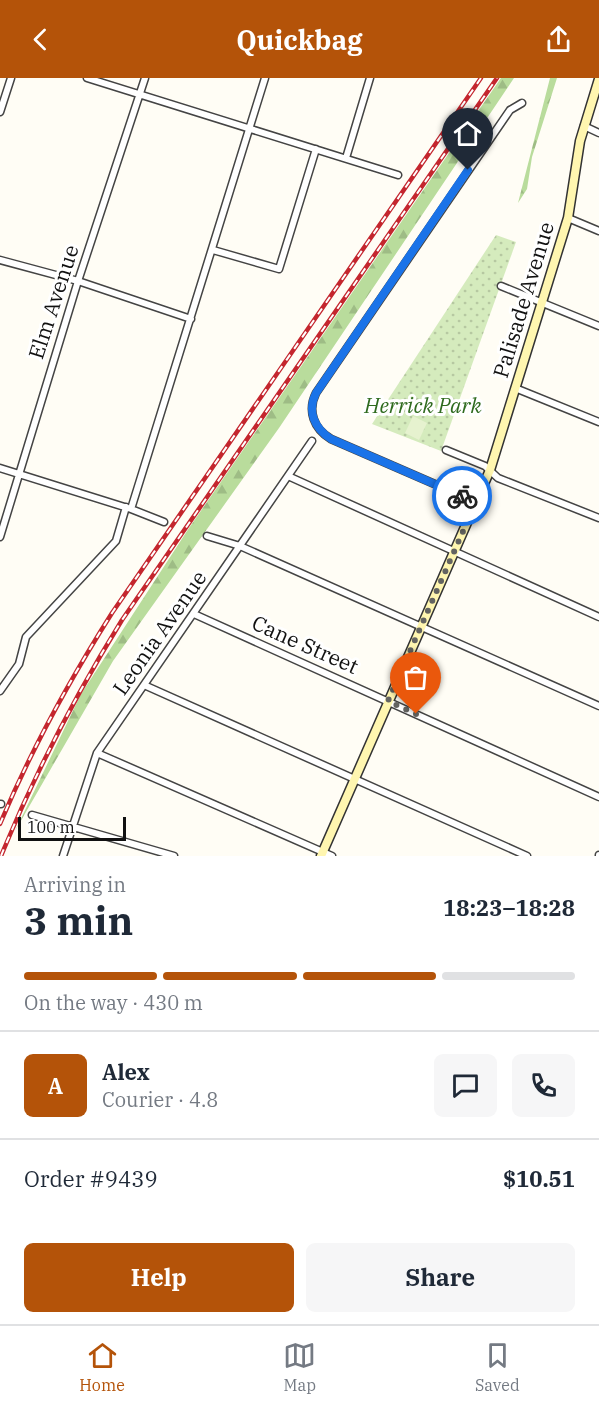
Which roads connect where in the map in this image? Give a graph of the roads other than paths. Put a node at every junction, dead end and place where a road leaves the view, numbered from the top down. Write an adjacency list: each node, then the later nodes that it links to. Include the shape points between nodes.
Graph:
1 (11, 78): 9 (street)
2 (87, 78): 7 (street)
3 (145, 78): 7 (street, Elm Avenue)
4 (265, 78): 11 (street)
5 (370, 78): 14 (street)
6 (599, 79): 10 (street, Palisade Avenue)
7 (140, 94): 11 (street); 20 (street, Elm Avenue)
8 (522, 103): 33 (street, via 503,119 312,401 315,424 331,439)
9 (0, 112)
10 (584, 126): 12 (street); 16 (street, Palisade Avenue)
11 (250, 129): 13 (street); 18 (street)
12 (599, 133)
13 (316, 149): 14 (street); 18 (street, via 279,269)
14 (346, 158): 15 (street)
15 (398, 175)
16 (568, 218): 17 (street); 22 (street, Palisade Avenue)
17 (599, 231)
18 (213, 250): 23 (street)
19 (0, 260): 20 (street)
20 (78, 281): 23 (street); 31 (street, Elm Avenue)
21 (501, 286): 22 (street)
22 (541, 303): 24 (street); 25 (street, Palisade Avenue)
23 (191, 319): 34 (street)
24 (599, 326)
25 (515, 388): 26 (street); 30 (street, Palisade Avenue)
26 (599, 422)
27 (312, 441): 32 (street, Leonia Avenue)
28 (446, 450): 30 (street)
29 (0, 468): 31 (street)
30 (490, 470): 33 (street, Palisade Avenue); 35 (street, via 498,478)
31 (19, 474): 34 (street); 38 (street, Elm Avenue)
32 (288, 476): 39 (street, Leonia Avenue); 40 (street)
33 (476, 502): 40 (street, Palisade Avenue)
34 (128, 508): 36 (street); 44 (street, via 116,541 26,637 19,664)
35 (599, 518)
36 (164, 522)
37 (207, 536): 39 (street)
38 (0, 537)
39 (240, 546): 41 (street, Leonia Avenue); 43 (street)
40 (456, 550): 42 (street); 43 (street, Palisade Avenue)
41 (194, 614): 45 (street, Leonia Avenue); 47 (street, Cane Street)
42 (599, 617)
43 (422, 627): 47 (street, Palisade Avenue); 48 (street)
44 (3, 682): 46 (street)
45 (144, 685): 49 (street, Leonia Avenue); 50 (street)
46 (0, 691)
47 (388, 701): 50 (street, Palisade Avenue); 51 (street, Cane Street)
48 (599, 706)
49 (98, 753): 53 (street, Leonia Avenue); 54 (street)
50 (355, 778): 54 (street, Palisade Avenue); 58 (street)
51 (599, 797)
52 (32, 815): 53 (street)
53 (71, 826): 55 (street, Leonia Avenue); 56 (street)
54 (322, 854): 57 (street)
55 (63, 856)
56 (174, 856)
57 (332, 856)
58 (527, 856)

